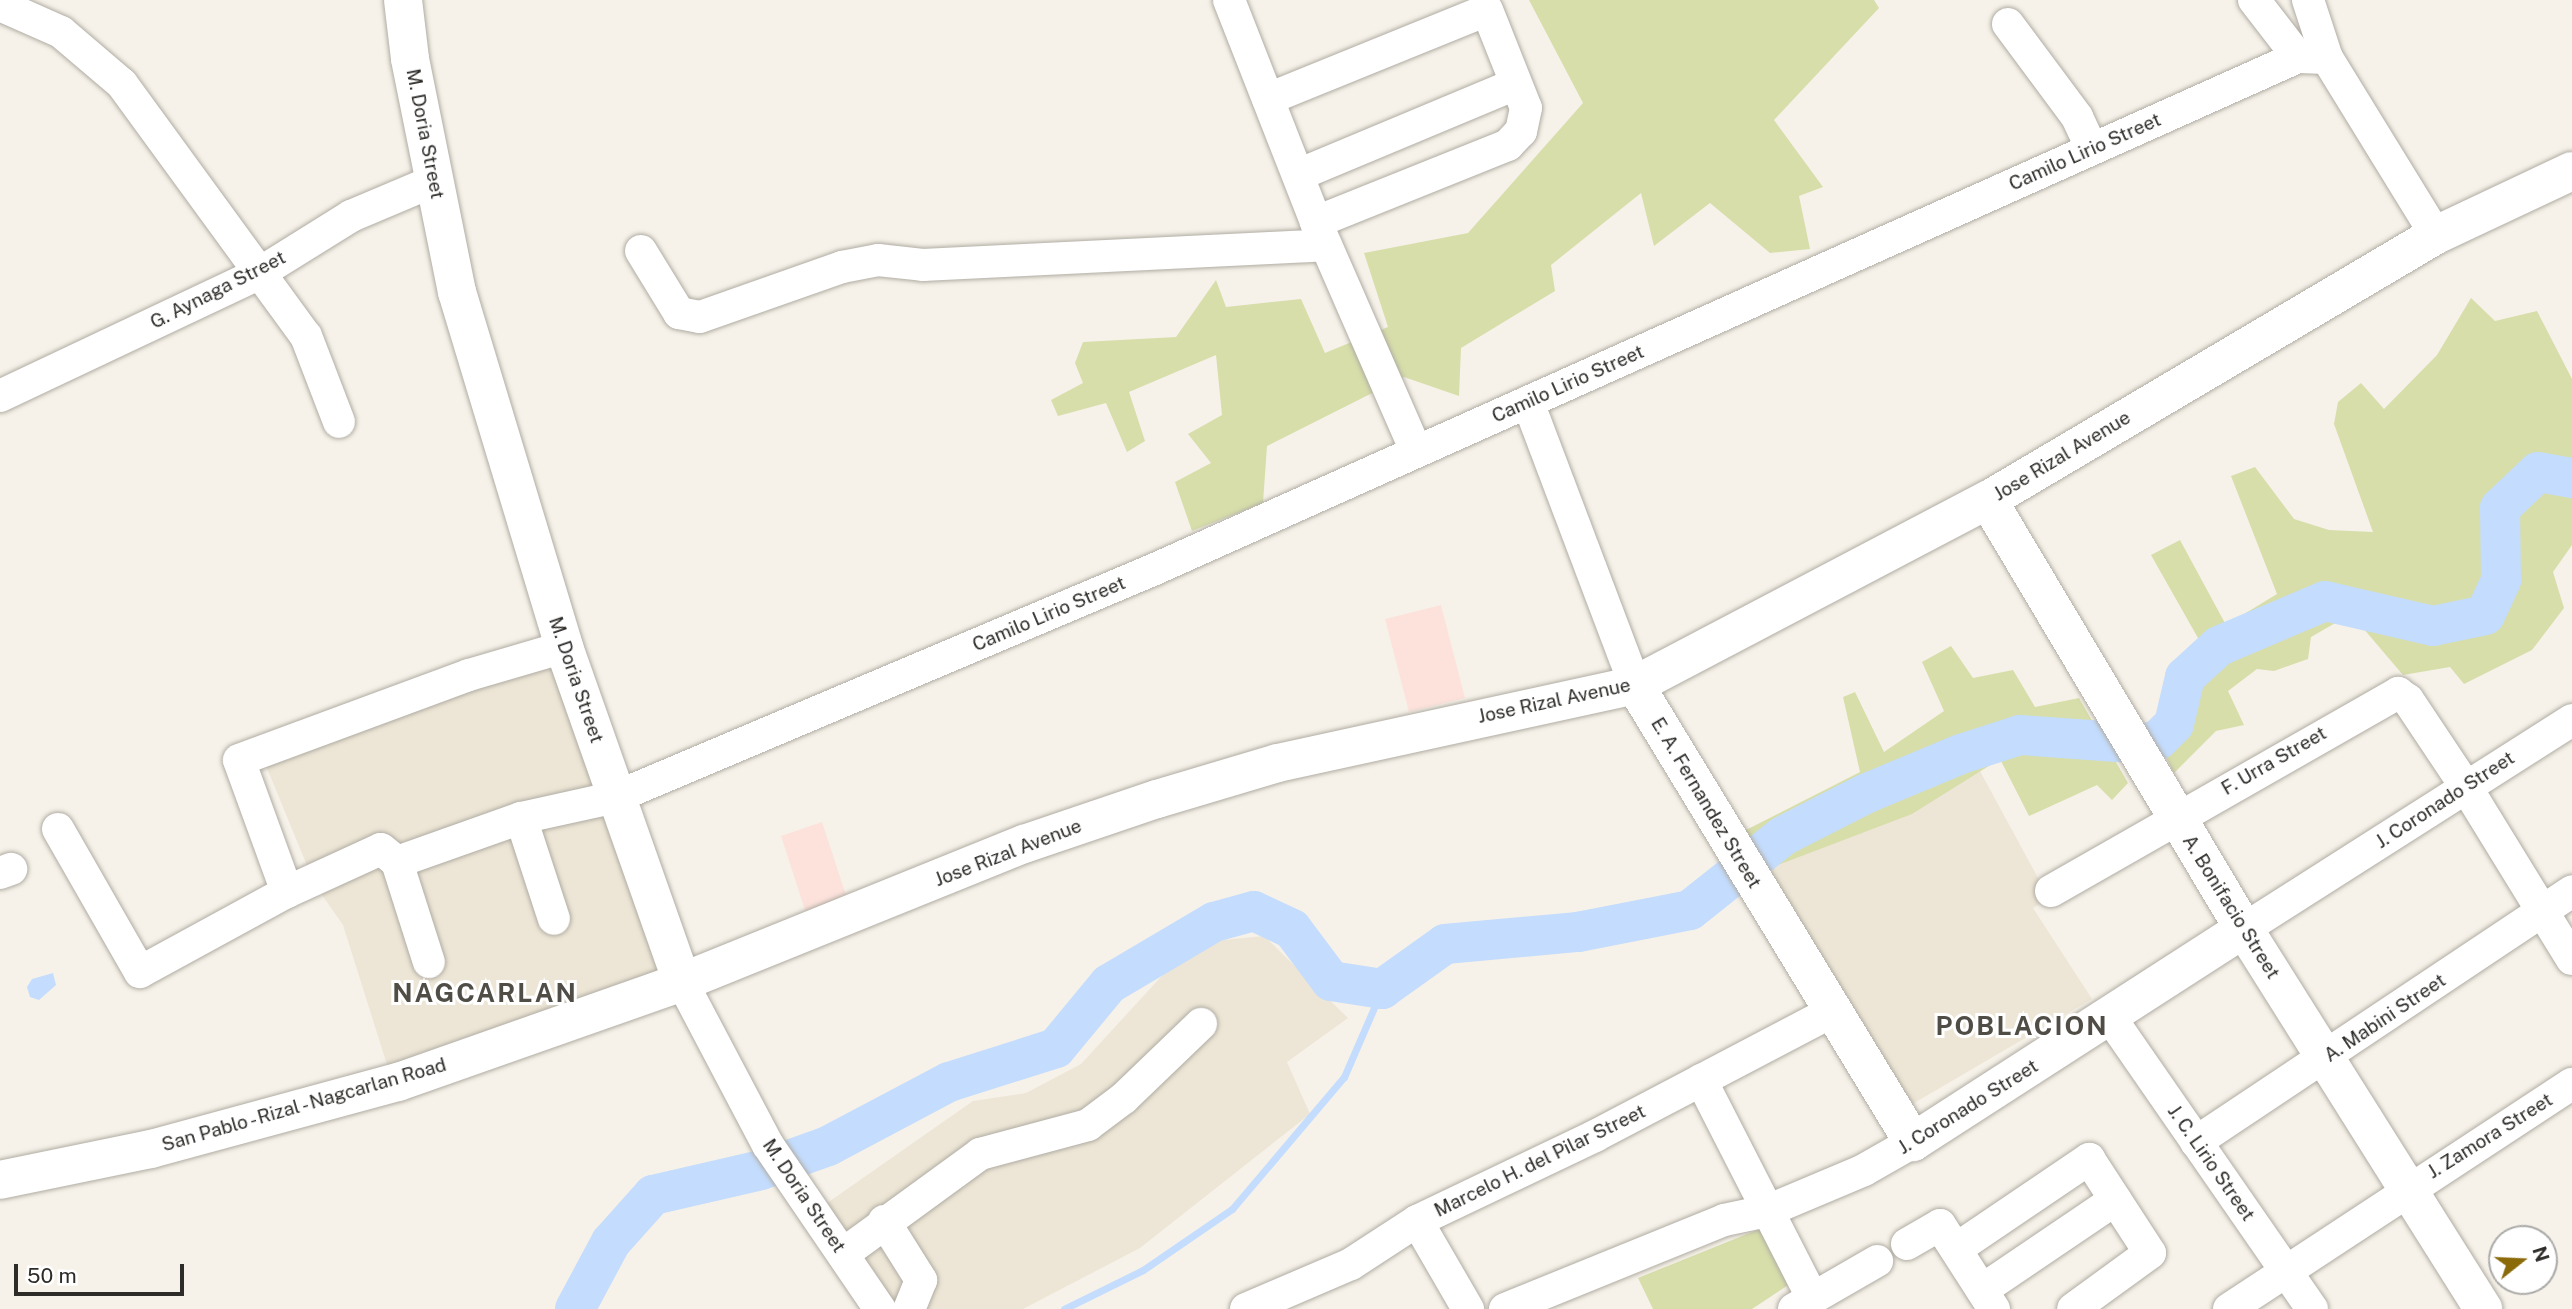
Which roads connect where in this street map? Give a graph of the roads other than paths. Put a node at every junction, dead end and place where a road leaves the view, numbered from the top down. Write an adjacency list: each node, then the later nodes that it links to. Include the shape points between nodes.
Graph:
1 (403, 0): 13 (main road, M. Doria Street)
2 (1229, 0): 9 (street)
3 (2254, 0): 7 (street)
4 (2308, 0): 7 (street)
5 (0, 5): 17 (street, via 61,32 122,84)
6 (2008, 24): 10 (street, via 2077,117)
7 (2313, 57): 10 (street, Camilo Lirio Street); 15 (street)
8 (1516, 85): 9 (street, via 1487,10); 12 (street); 14 (street, via 1526,108 1521,131 1508,145)
9 (1268, 99): 12 (street)
10 (2092, 149): 19 (street, Camilo Lirio Street)
11 (2572, 171): 15 (main road, Jose Rizal Avenue)
12 (1298, 174): 14 (street)
13 (434, 181): 17 (street, G. Aynaga Street, via 351,216); 23 (main road, M. Doria Street, via 457,292)
14 (1321, 233): 16 (street, via 923,265 878,260 842,267 700,317 679,313); 21 (street)
15 (2436, 235): 22 (main road, Jose Rizal Avenue)
16 (641, 251)
17 (258, 274): 18 (street, G. Aynaga Street); 20 (street, via 306,336)
18 (0, 396)
19 (1528, 402): 21 (street, Camilo Lirio Street); 24 (street, E. A. Fernandez Street)
20 (339, 422)
21 (1416, 451): 27 (street, Camilo Lirio Street, via 1155,569)
22 (1988, 500): 24 (main road, Jose Rizal Avenue); 29 (main road, A. Bonifacio Street)
23 (564, 647): 27 (main road, M. Doria Street); 34 (street, via 469,675 239,760)
24 (1635, 685): 40 (main road, Jose Rizal Avenue, via 1278,763 1157,799 1024,844); 41 (main road, E. A. Fernandez Street)
25 (2572, 720): 26 (street, J. Coronado Street)
26 (2466, 787): 29 (street, F. Urra Street, via 2408,700 2398,693); 35 (street); 37 (street, J. Coronado Street)
27 (616, 797): 28 (street, Camilo Lirio Street); 40 (main road, M. Doria Street)
28 (521, 818): 31 (street, Camilo Lirio Street); 36 (street)
29 (2176, 818): 32 (street, F. Urra Street); 37 (main road, A. Bonifacio Street)
30 (58, 830): 34 (street, via 140,972)
31 (397, 862): 34 (street, via 381,849); 39 (street)
32 (2051, 891)
33 (2572, 891): 35 (street, A. Mabini Street)
34 (287, 892)
35 (2542, 912): 38 (street); 44 (street, A. Mabini Street)
36 (554, 919)
37 (2244, 929): 42 (main road, J. Coronado Street); 44 (main road, A. Bonifacio Street)
38 (2572, 960)
39 (429, 962)
40 (682, 982): 49 (main road, San Pablo - Rizal - Nagcarlan Road, via 398,1082 151,1149); 57 (street, M. Doria Street, via 768,1145)
41 (1833, 1011): 45 (street, Marcelo H. del Pilar Street); 47 (main road, E. A. Fernandez Street)
42 (2110, 1017): 47 (main road, J. Coronado Street); 48 (street, J. C. Lirio Street)
43 (1201, 1024): 53 (street, via 1124,1098 1088,1125 980,1154)
44 (2327, 1057): 48 (street, A. Mabini Street); 50 (main road, A. Bonifacio Street)
45 (1701, 1080): 52 (street); 54 (street, Marcelo H. del Pilar Street)
46 (2572, 1084): 50 (street, J. Zamora Street)
47 (1913, 1142): 52 (street, J. Coronado Street, via 1864,1170)
48 (2196, 1142): 59 (street, J. C. Lirio Street)
49 (0, 1180)
50 (2408, 1188): 59 (street, J. Zamora Street); 70 (main road, A. Bonifacio Street)
51 (2115, 1199): 56 (street, via 2089,1159); 60 (street); 67 (street, via 2150,1253)
52 (1767, 1211): 61 (street); 66 (street, J. Coronado Street, via 1724,1220)
53 (884, 1221): 57 (street); 63 (street, via 921,1280)
54 (1417, 1221): 64 (street, Marcelo H. del Pilar Street, via 1351,1264); 65 (street)
55 (1907, 1244): 56 (street, via 1940,1225)
56 (1956, 1249): 60 (street)
57 (843, 1254): 62 (street, M. Doria Street)
58 (1877, 1261): 61 (street)
59 (2286, 1272): 68 (street, J. Zamora Street); 69 (street, J. C. Lirio Street)
60 (1988, 1299)
61 (1803, 1303)
62 (880, 1309)
63 (909, 1309)
64 (1246, 1309)
65 (1468, 1309)
66 (1505, 1309)
67 (2073, 1309)
68 (2229, 1309)
69 (2312, 1309)
70 (2483, 1309)

